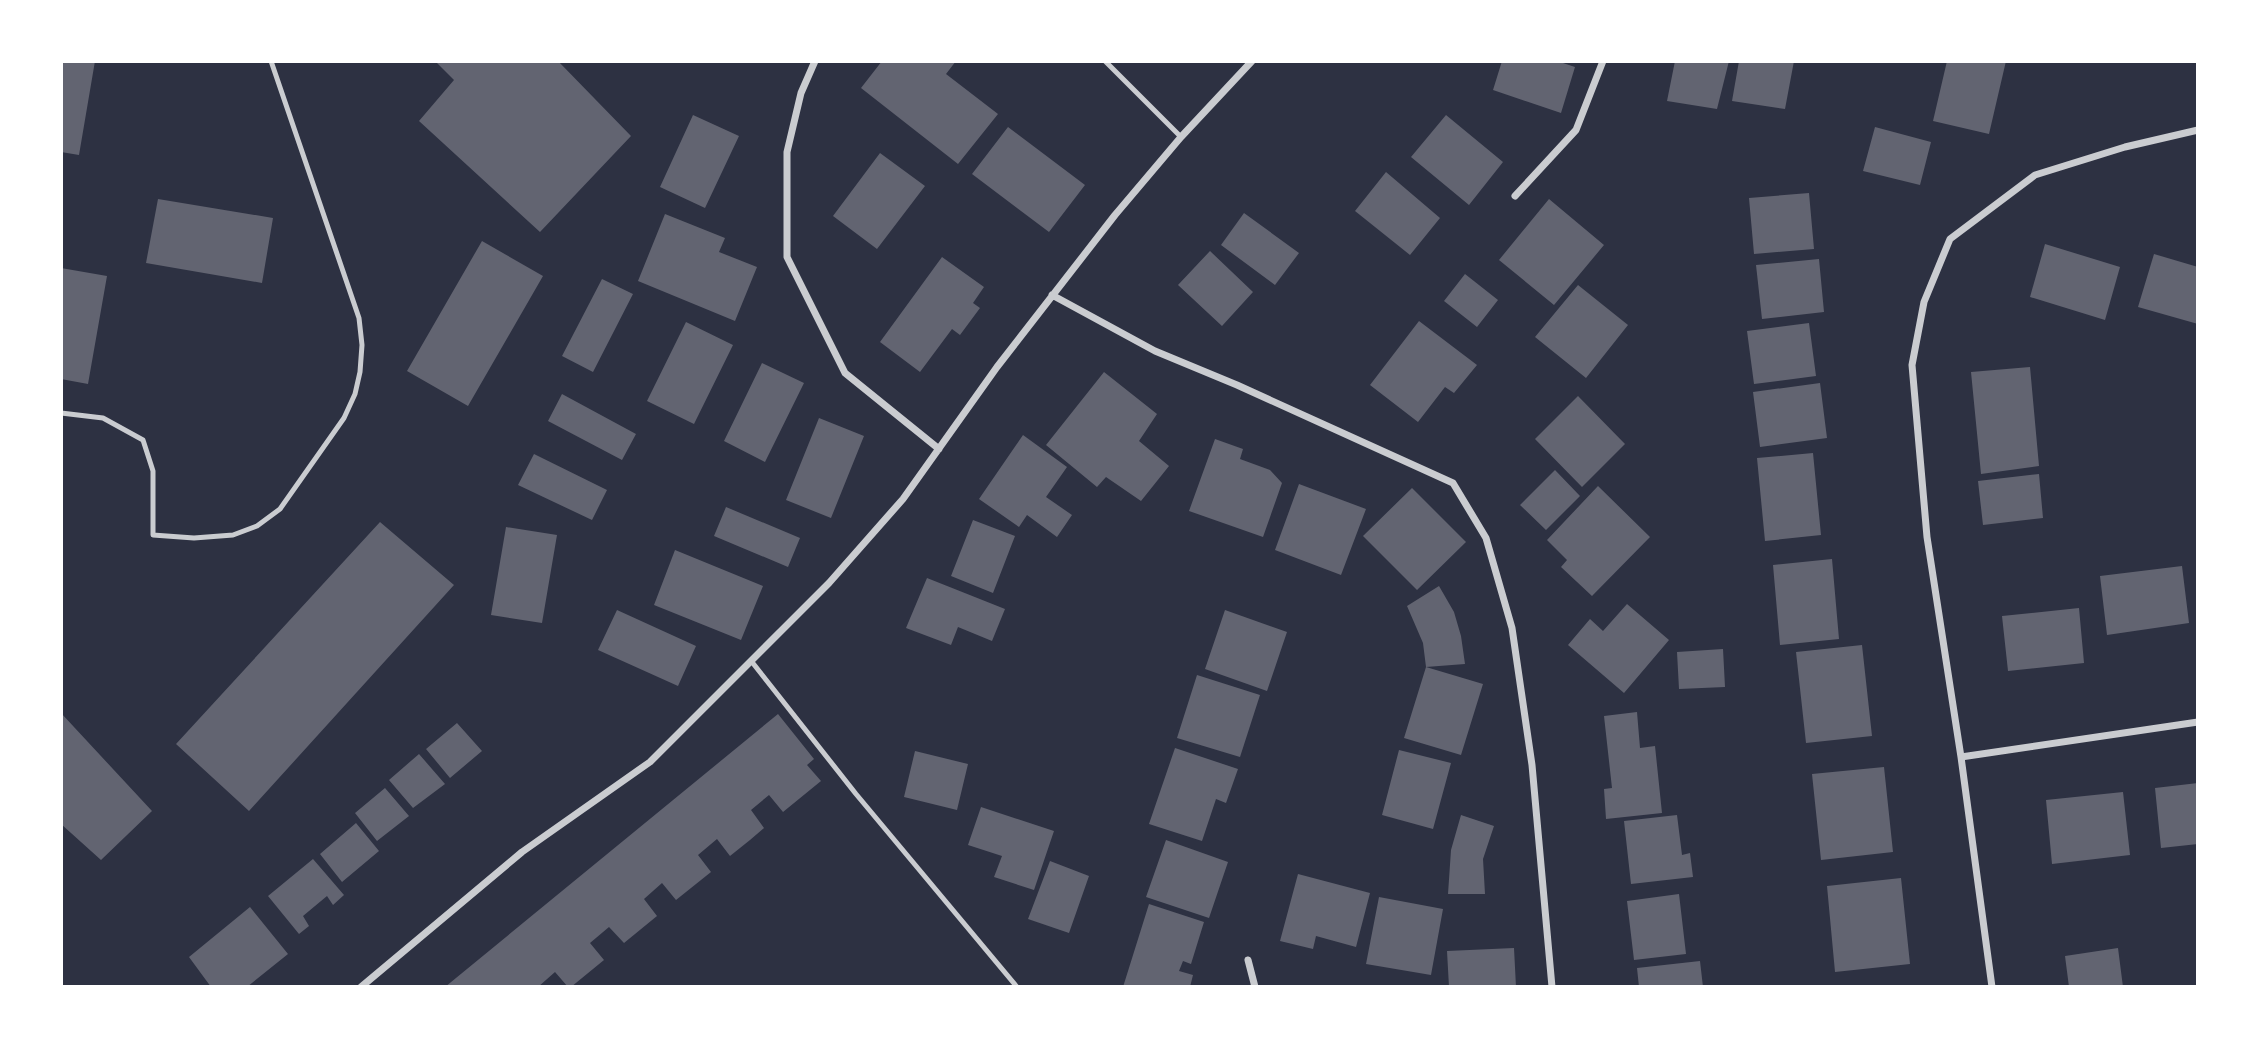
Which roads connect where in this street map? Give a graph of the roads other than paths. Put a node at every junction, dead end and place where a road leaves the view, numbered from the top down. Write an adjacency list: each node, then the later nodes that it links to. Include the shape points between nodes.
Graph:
1 (271, 61): 10 (lane, via 359,318 360,372 344,418 279,509 257,526 214,538 153,535 153,471 143,440 103,418)
2 (815, 61): 11 (street, via 801,93 787,152 787,257 845,373)
3 (1105, 61): 7 (lane)
4 (1252, 61): 7 (street)
5 (1603, 61): 8 (street, via 1576,130)
6 (2198, 130): 14 (street, via 2035,175 1950,239 1924,302 1912,365 1927,537)
7 (1181, 137): 9 (street)
8 (1515, 197)
9 (1052, 295): 11 (street); 19 (street, via 1155,351 1453,483 1486,538 1512,628 1532,765)
10 (61, 413)
11 (939, 449): 12 (street, via 830,583)
12 (752, 662): 16 (street, via 650,762 522,852); 17 (lane)
13 (2198, 722): 14 (street)
14 (1961, 757): 20 (street)
15 (1248, 960): 18 (street)
16 (361, 987)
17 (1017, 987)
18 (1255, 987)
19 (1552, 987)
20 (1992, 987)

